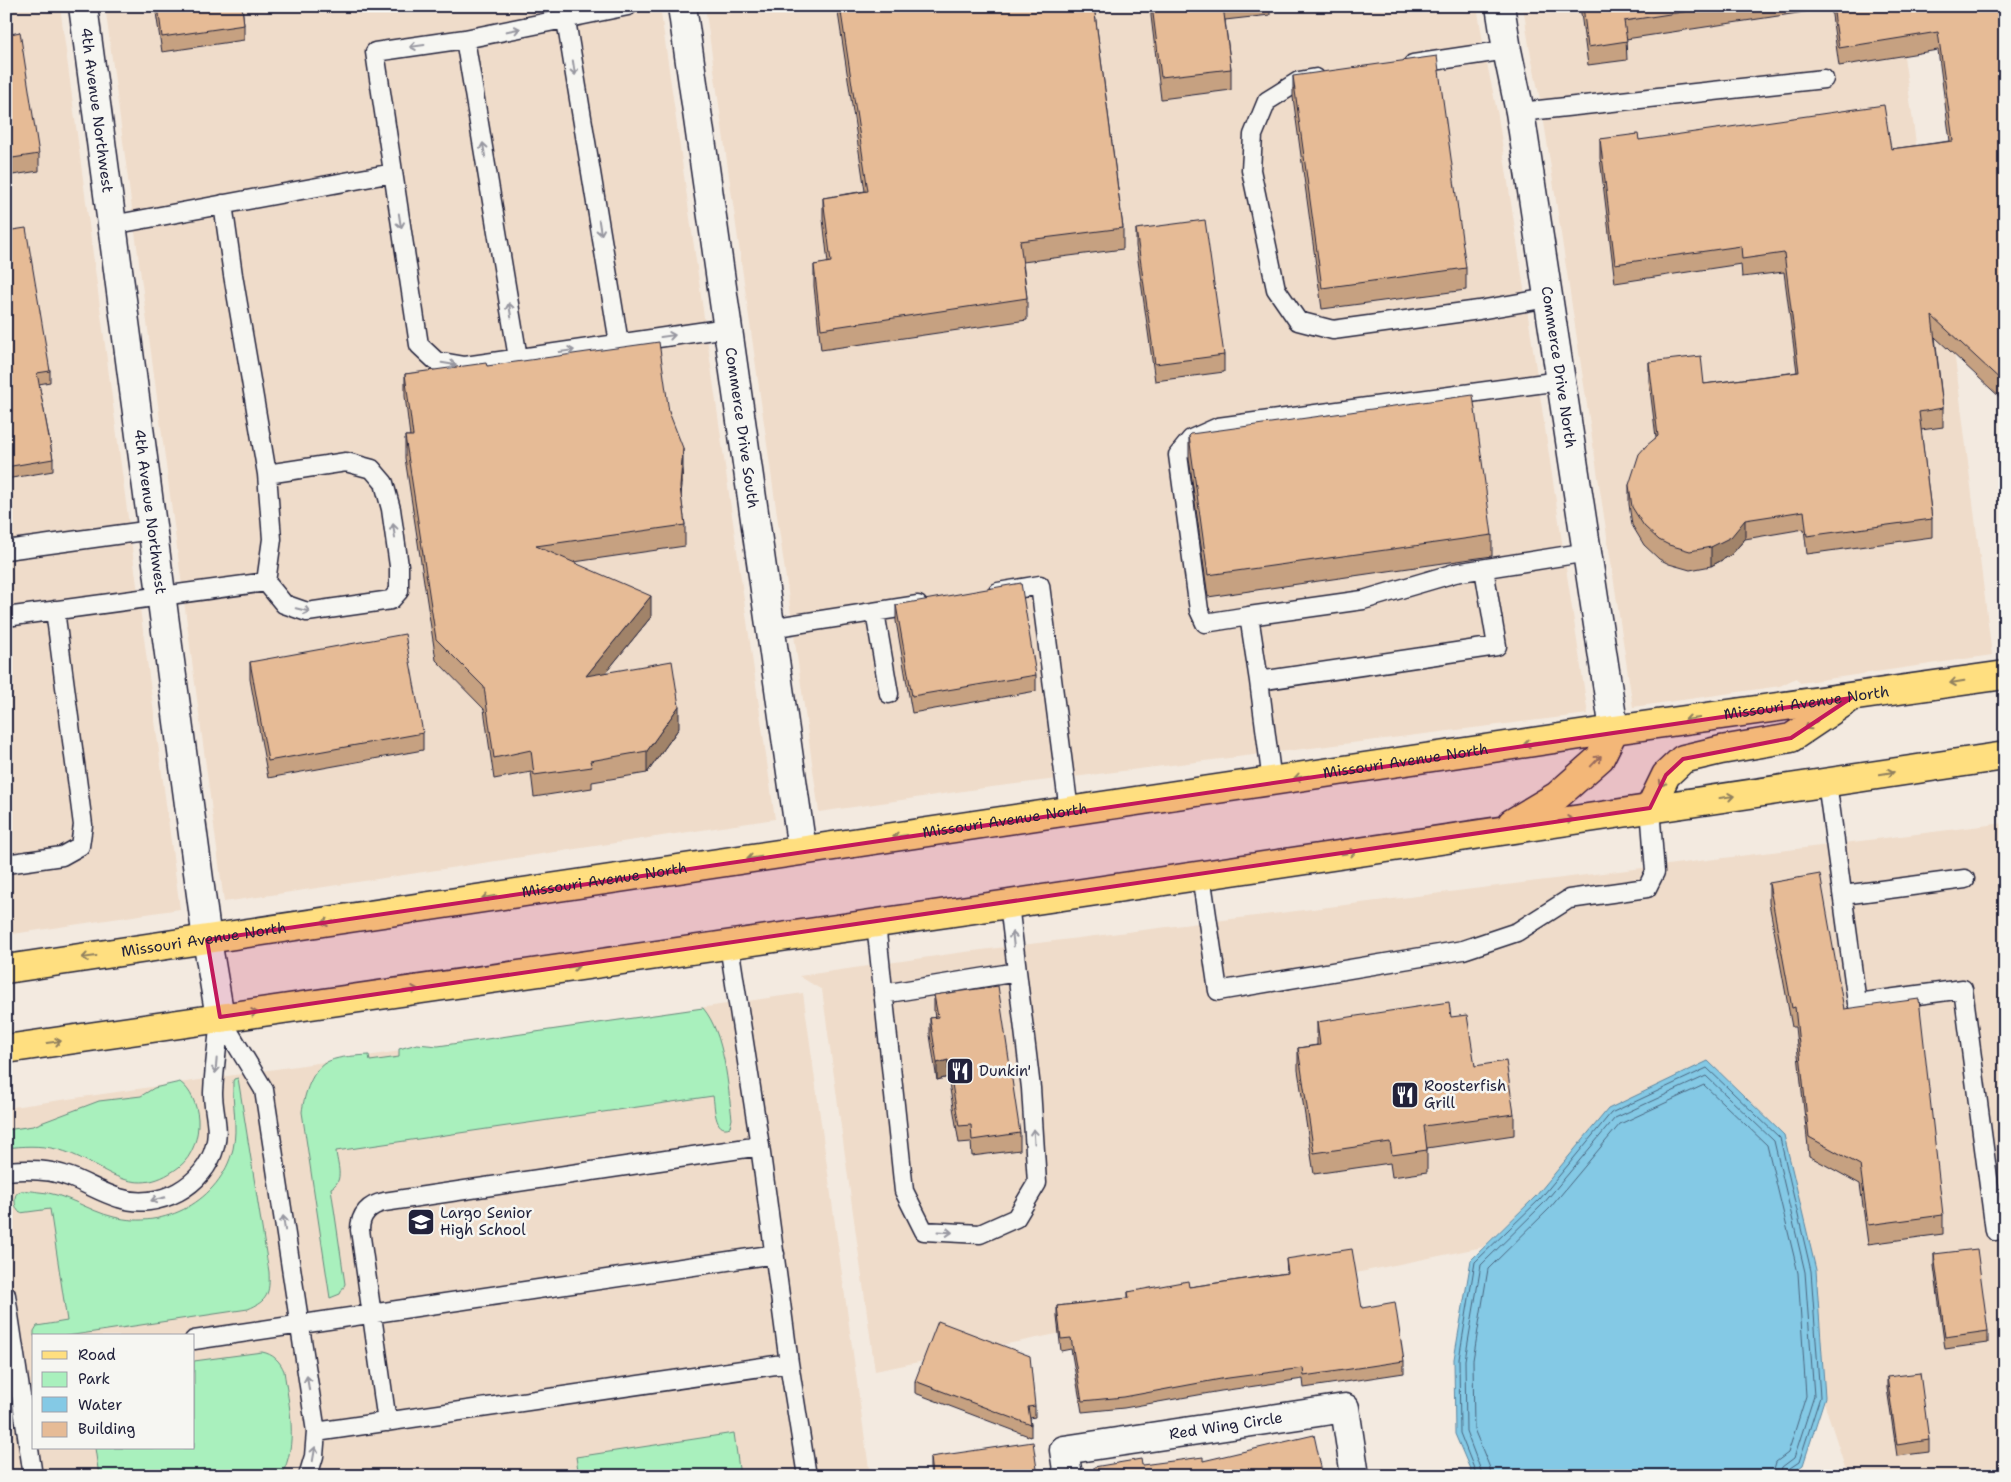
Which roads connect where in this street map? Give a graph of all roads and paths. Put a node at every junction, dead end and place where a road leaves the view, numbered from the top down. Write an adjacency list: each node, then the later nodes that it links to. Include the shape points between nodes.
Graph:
1 (83, 6): 14 (street, 4th Avenue Northwest)
2 (628, 6): 5 (lane)
3 (682, 6): 16 (street, Commerce Drive South)
4 (1500, 6): 7 (street, Commerce Drive North)
5 (566, 20): 6 (lane, one-way to 5); 17 (lane, one-way to 17)
6 (465, 38): 12 (lane, one-way to 12, via 375,52); 18 (lane, one-way to 6)
7 (1507, 50): 8 (lane); 11 (street, Commerce Drive North)
8 (1398, 66)
9 (1329, 76): 15 (lane, via 1299,81 1267,101 1253,135 1251,170 1276,289 1298,322 1333,330)
10 (1824, 79): 11 (lane)
11 (1520, 112): 15 (street, Commerce Drive North)
12 (393, 173): 13 (lane); 18 (lane, one-way to 18, via 419,346 436,362 465,366)
13 (223, 204): 14 (lane); 20 (lane)
14 (112, 225): 21 (street, 4th Avenue Northwest)
15 (1548, 298): 19 (street, Commerce Drive North)
16 (727, 328): 17 (lane, one-way to 16); 33 (street, Commerce Drive South)
17 (619, 343): 18 (lane, one-way to 17)
18 (518, 358)
19 (1560, 381): 23 (street, Commerce Drive North); 31 (lane, via 1218,427 1192,440 1178,455 1199,610 1205,623)
20 (267, 474): 25 (lane, via 272,539); 25 (lane, one-way to 20, via 284,604 307,612 391,600 399,591 391,509 384,483 372,469 346,462)
21 (152, 530): 22 (lane); 27 (street, 4th Avenue Northwest)
22 (6, 550)
23 (1588, 552): 24 (lane); 38 (street, Commerce Drive North)
24 (1484, 569): 31 (lane, via 1455,573 1363,600); 35 (lane, via 1497,646)
25 (266, 582): 27 (lane)
26 (982, 594): 43 (lane, via 1040,585)
27 (160, 595): 29 (lane); 52 (street, 4th Avenue Northwest)
28 (933, 602): 30 (lane)
29 (55, 610): 32 (lane); 46 (lane, via 83,825 80,846 62,856)
30 (875, 612): 33 (lane); 36 (lane)
31 (1249, 616): 35 (lane)
32 (6, 617)
33 (770, 628): 45 (street, Commerce Drive South)
34 (2005, 675): 37 (main road, Missouri Avenue North, one-way to 37)
35 (1259, 681): 40 (lane)
36 (889, 694)
37 (1851, 698): 38 (main road, Missouri Avenue North, one-way to 38); 42 (main road, one-way to 42, via 1791,738 1683,759 1666,775)
38 (1614, 730): 40 (main road, Missouri Avenue North, one-way to 40); 44 (main road, one-way to 38, via 1557,796 1600,758)
39 (2005, 756): 41 (main road, one-way to 39)
40 (1272, 782): 43 (main road, Missouri Avenue North)
41 (1827, 782): 42 (main road, one-way to 41); 49 (lane)
42 (1650, 808): 44 (main road, one-way to 42); 47 (lane, via 1655,872 1647,888 1569,899 1517,932 1464,950 1218,991)
43 (1069, 811): 45 (main road, Missouri Avenue North, one-way to 45)
44 (1500, 830): 47 (main road, one-way to 44)
45 (802, 850): 52 (main road, Missouri Avenue North, one-way to 52)
46 (6, 864)
47 (1201, 875): 50 (main road)
48 (1965, 879): 49 (lane)
49 (1842, 895): 61 (lane, via 1857,1003 1963,989)
50 (1009, 904): 51 (main road); 55 (lane, one-way to 50)
51 (876, 923): 53 (main road); 56 (lane)
52 (207, 940): 54 (main road, Missouri Avenue North, one-way to 54); 57 (street, 4th Avenue Northwest)
53 (729, 945): 57 (main road, one-way to 53); 59 (lane)
54 (6, 969)
55 (1017, 972): 56 (lane); 56 (lane, one-way to 55, via 904,1191 924,1231 980,1234 1016,1218 1037,1183 1031,1088)
56 (883, 994)
57 (220, 1018): 58 (main road, one-way to 57); 60 (lane, one-way to 60, via 213,1096 215,1148 207,1164 186,1186 154,1201 128,1200 58,1173); 65 (lane, one-way to 57, via 264,1090)
58 (6, 1049)
59 (760, 1146): 62 (lane); 64 (lane, via 374,1204 363,1214 360,1224)
60 (6, 1171)
61 (1995, 1231)
62 (775, 1254): 64 (lane); 67 (lane)
63 (6, 1295): 68 (lane)
64 (372, 1313): 65 (lane); 69 (lane)
65 (299, 1324): 66 (lane); 70 (lane, one-way to 65)
66 (195, 1340)
67 (789, 1363): 69 (lane); 73 (lane)
68 (19, 1366): 71 (lane)
69 (387, 1422): 70 (lane)
70 (316, 1432): 72 (lane, one-way to 70)
71 (28, 1475)
72 (308, 1476)
73 (807, 1476)
74 (1068, 1476): 75 (street, Red Wing Circle, via 1064,1450 1345,1408)
75 (1355, 1476)

